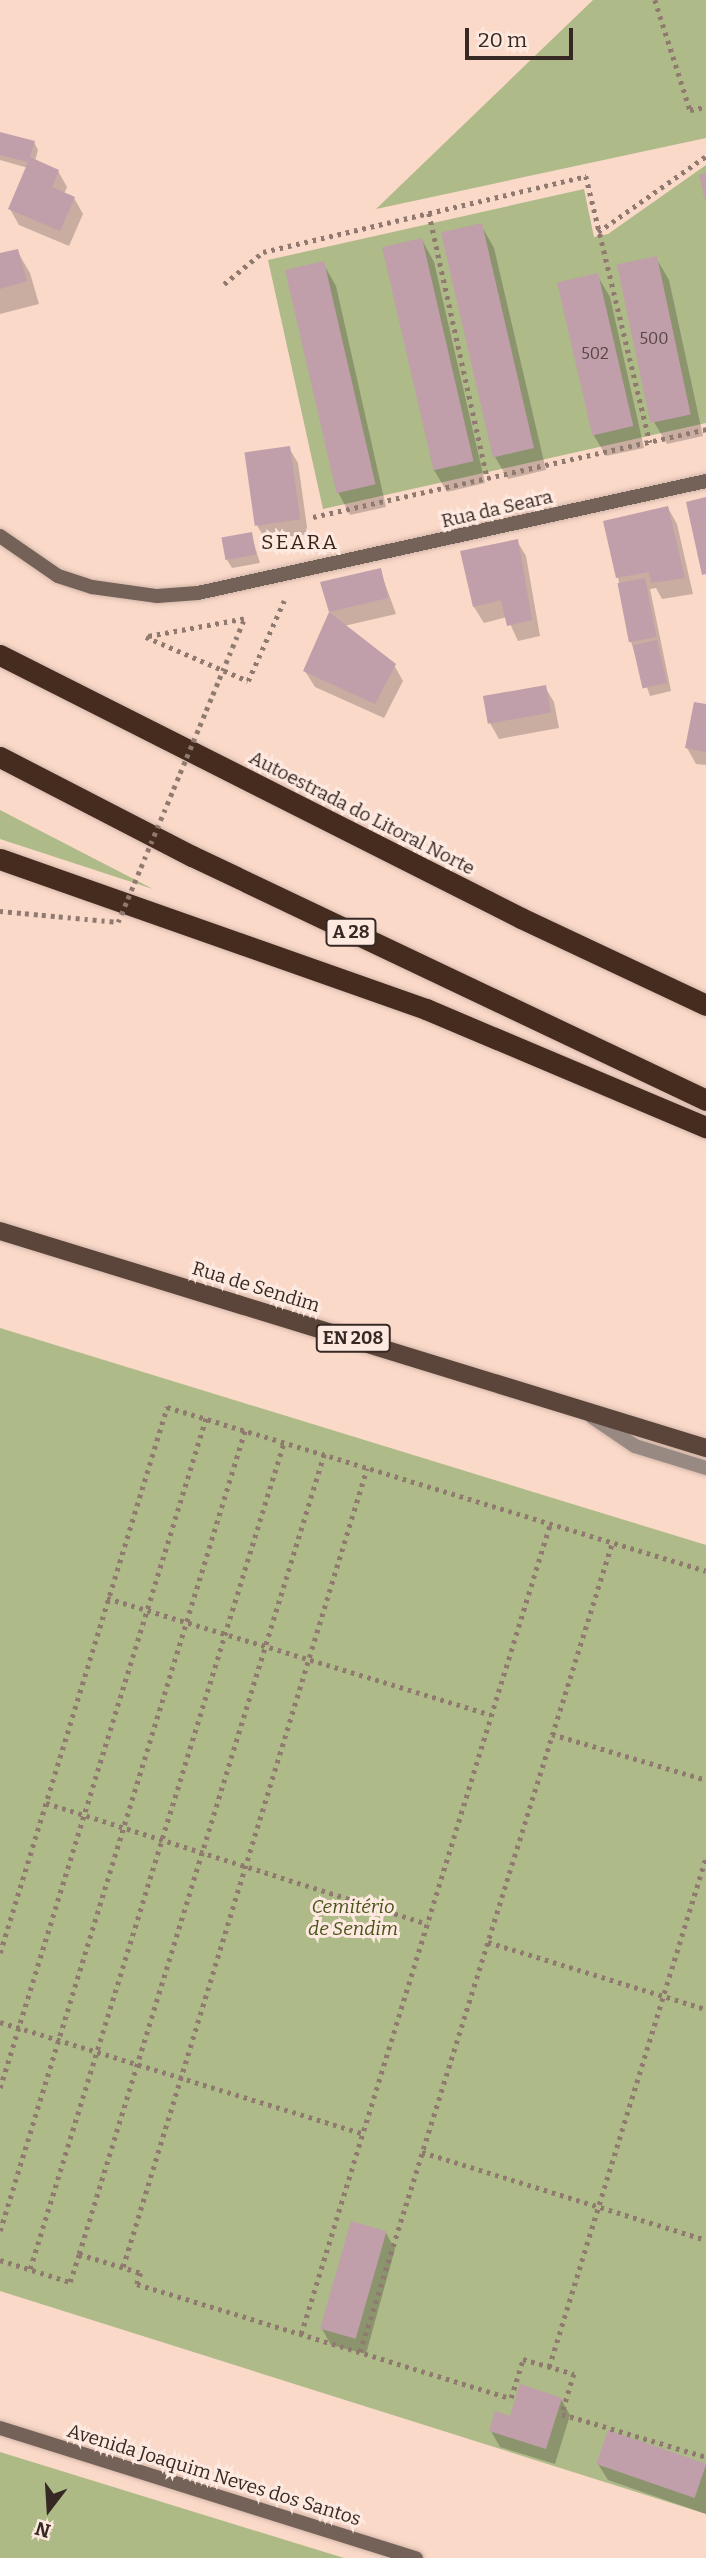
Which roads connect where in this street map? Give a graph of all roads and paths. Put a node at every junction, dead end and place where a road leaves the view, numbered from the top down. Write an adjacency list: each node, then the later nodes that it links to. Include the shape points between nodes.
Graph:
1 (655, 0): 2 (path, via 690,110)
2 (706, 107)
3 (706, 156): 5 (path)
4 (429, 213): 5 (path, via 586,176); 6 (path, via 263,252); 9 (path)
5 (598, 232): 8 (path)
6 (224, 284)
7 (706, 429): 8 (path)
8 (650, 442): 9 (path)
9 (487, 477): 11 (path)
10 (706, 481): 13 (street, Rua da Seara)
11 (313, 517)
12 (0, 536): 13 (street, Rua da Seara, via 58,576 124,593 198,593)
13 (296, 575): 19 (path, bridge, via 248,681 146,637 244,619 118,922)
14 (0, 644): 16 (highway)
15 (0, 655): 16 (highway, Autoestrada do Litoral Norte)
16 (43, 678): 20 (highway, Autoestrada do Litoral Norte)
17 (0, 758): 21 (highway, A 28, via 192,856)
18 (0, 859): 22 (highway, via 426,1009)
19 (0, 911)
20 (706, 1005)
21 (706, 1100)
22 (706, 1127)
23 (0, 1231): 24 (main road, Rua de Sendim / EN 208)
24 (580, 1408): 28 (main road, Rua de Sendim / EN 208); 31 (street, Rua de Sendim, via 635,1446)
25 (206, 1418): 26 (path); 35 (path, via 167,1407); 36 (path)
26 (245, 1430): 27 (path); 37 (path)
27 (285, 1443): 29 (path); 38 (path)
28 (706, 1448)
29 (324, 1454): 30 (path); 39 (path)
30 (367, 1468): 32 (path); 40 (path)
31 (706, 1468)
32 (550, 1524): 33 (path); 41 (path)
33 (612, 1542): 34 (path); 42 (path)
34 (706, 1571)
35 (107, 1598): 36 (path); 44 (path)
36 (147, 1610): 37 (path); 45 (path)
37 (186, 1622): 38 (path); 46 (path)
38 (225, 1634): 39 (path); 47 (path)
39 (264, 1646): 40 (path); 48 (path)
40 (309, 1660): 41 (path); 50 (path)
41 (491, 1716): 51 (path)
42 (552, 1734): 43 (path); 52 (path)
43 (706, 1780)
44 (46, 1803): 45 (path); 53 (path)
45 (83, 1815): 46 (path); 57 (path)
46 (123, 1828): 47 (path); 58 (path)
47 (162, 1840): 48 (path); 59 (path)
48 (201, 1853): 50 (path); 60 (path)
49 (706, 1857): 54 (path)
50 (245, 1866): 51 (path); 61 (path)
51 (427, 1924): 63 (path)
52 (488, 1942): 54 (path); 64 (path)
53 (0, 1953)
54 (663, 1996): 55 (path); 65 (path)
55 (706, 2009)
56 (0, 2022): 57 (path)
57 (19, 2028): 58 (path); 62 (path)
58 (58, 2040): 59 (path); 66 (path)
59 (97, 2052): 60 (path); 71 (path)
60 (136, 2064): 61 (path); 68 (path)
61 (180, 2078): 63 (path); 70 (path)
62 (0, 2088)
63 (363, 2134): 72 (path)
64 (422, 2152): 65 (path); 73 (path)
65 (598, 2206): 67 (path); 74 (path)
66 (0, 2231)
67 (706, 2240)
68 (79, 2254): 70 (path); 71 (path, via 70,2282)
69 (0, 2260): 71 (path)
70 (123, 2267): 72 (path, via 141,2273 137,2284)
71 (30, 2269)
72 (301, 2334): 73 (path)
73 (360, 2352): 74 (path, via 511,2398 523,2359)
74 (549, 2367): 76 (path, via 574,2374 562,2414)
75 (0, 2428): 77 (street, Avenida Joaquim Neves dos Santos)
76 (706, 2457)
77 (416, 2558)

